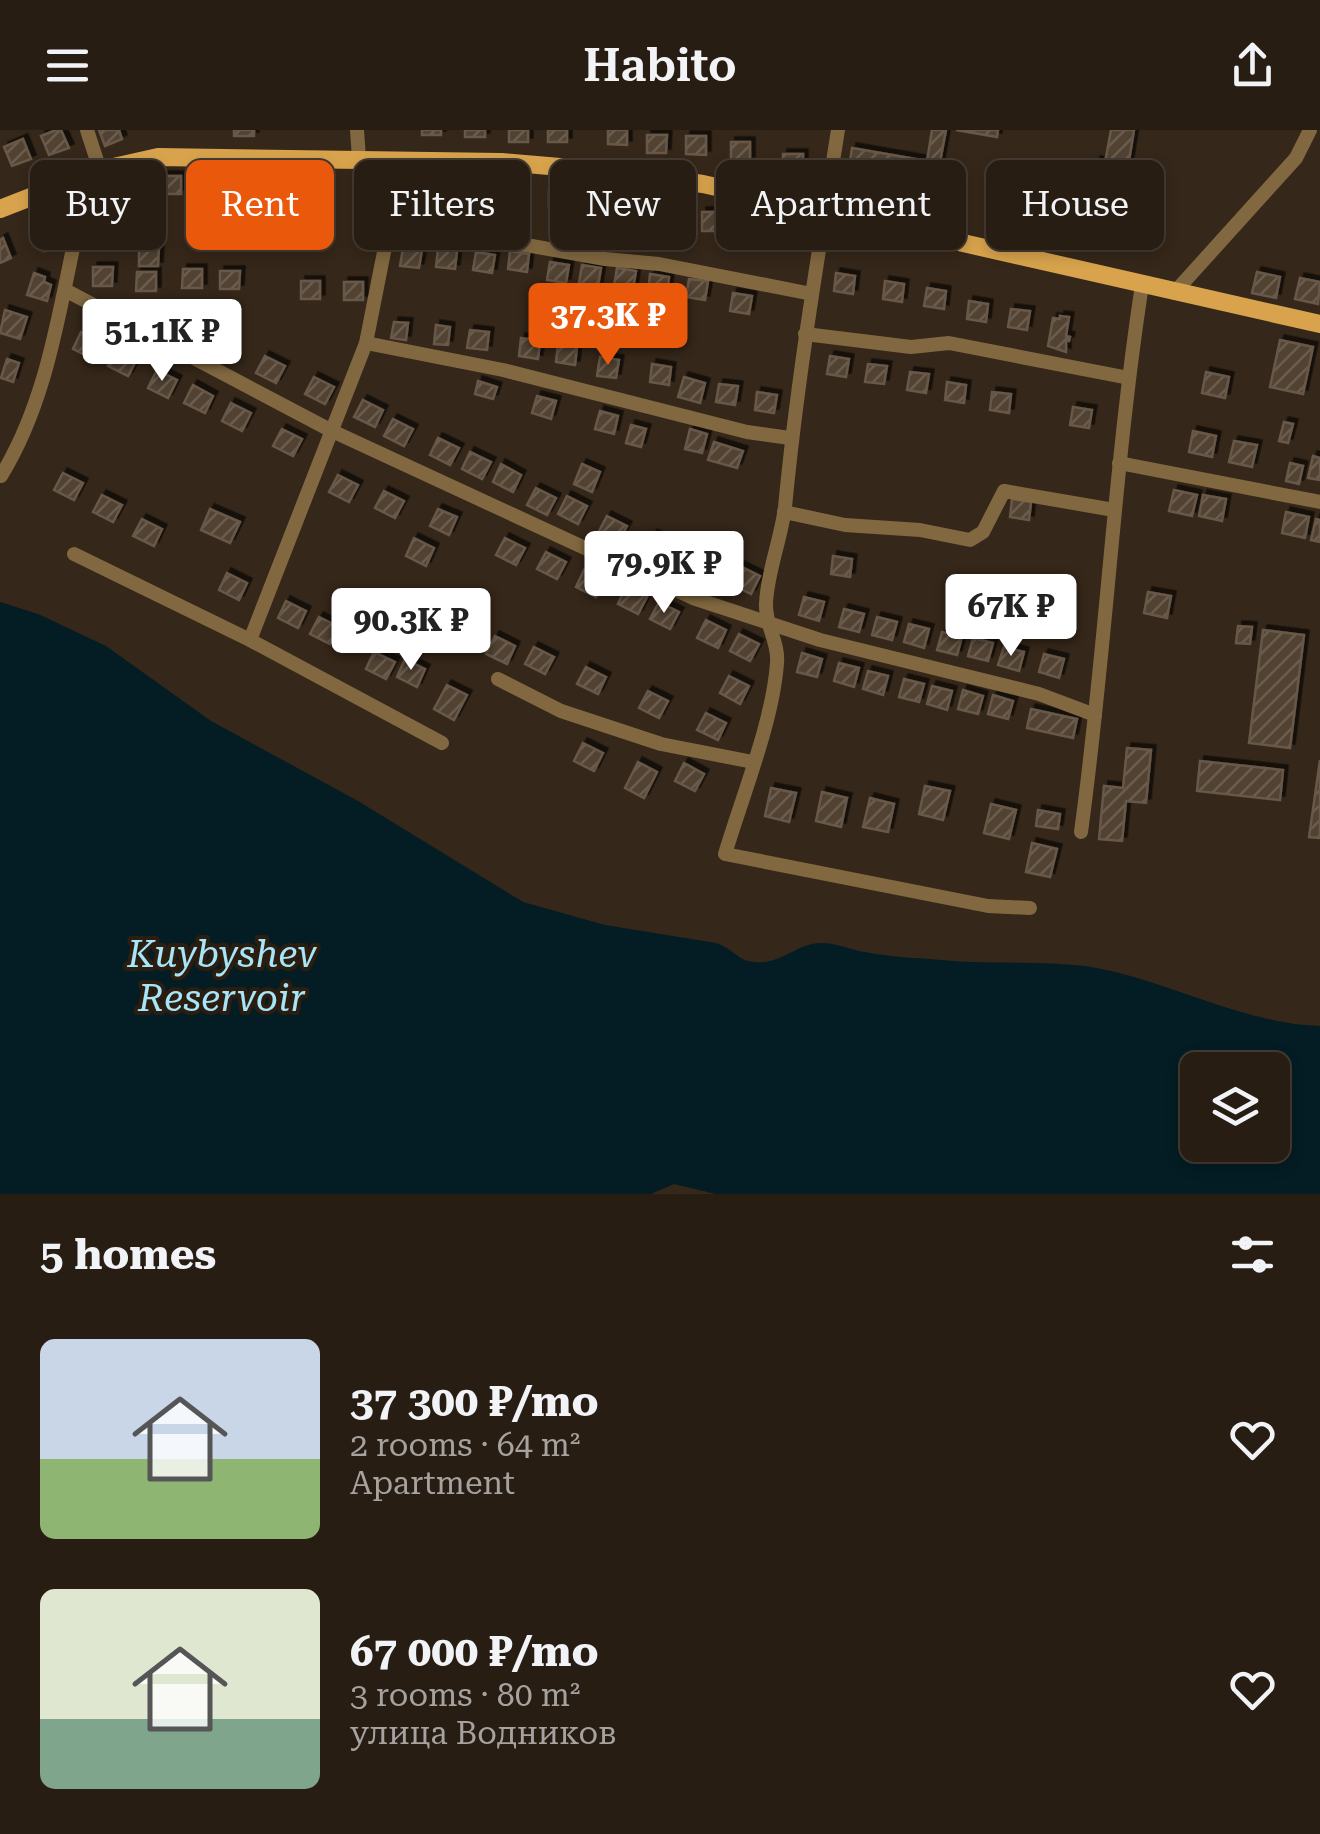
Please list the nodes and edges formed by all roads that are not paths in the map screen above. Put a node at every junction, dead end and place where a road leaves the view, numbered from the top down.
1 (87, 130) edge
2 (357, 130) edge
3 (838, 130) edge
4 (1310, 130) edge
5 (359, 158) junction
6 (93, 160) edge
7 (145, 160) edge
8 (388, 160) edge
9 (833, 160) edge
10 (530, 164) edge
11 (716, 187) edge
12 (30, 197) edge
13 (0, 208) edge
14 (966, 244) edge
15 (530, 246) edge
16 (75, 250) edge
17 (385, 250) edge
18 (819, 250) edge
19 (1142, 286) junction
20 (65, 290) junction
21 (1174, 293) junction
22 (812, 294) junction
23 (1320, 324) edge
24 (805, 334) junction
25 (366, 343) junction
26 (1129, 378) junction
27 (332, 431) junction
28 (790, 438) junction
29 (1119, 463) junction
30 (1, 476) edge
31 (1320, 502) edge
32 (1114, 510) junction
33 (784, 512) junction
34 (74, 554) dead end
35 (768, 622) junction
36 (250, 640) junction
37 (498, 679) dead end
38 (1095, 715) junction
39 (442, 743) dead end
40 (752, 762) junction
41 (1081, 832) dead end
42 (1030, 908) dead end

1 - 6 street
2 - 5 street
3 - 9 street
4 - 21 street
5 - 7 main road
5 - 8 main road
10 - 11 main road
12 - 13 main road
14 - 19 main road
15 - 22 street
16 - 20 street
17 - 25 street
18 - 22 street
19 - 21 main road
19 - 26 street
20 - 27 street
20 - 30 street
21 - 23 main road
22 - 24 street
24 - 26 street
24 - 28 street
25 - 27 street
25 - 28 street
26 - 29 street
27 - 35 street
27 - 36 street
28 - 33 street
29 - 31 street
29 - 32 street
32 - 33 street
32 - 38 street
33 - 35 street
34 - 36 street
35 - 38 street
35 - 40 street
36 - 39 street
37 - 40 street
38 - 41 street
40 - 42 street

